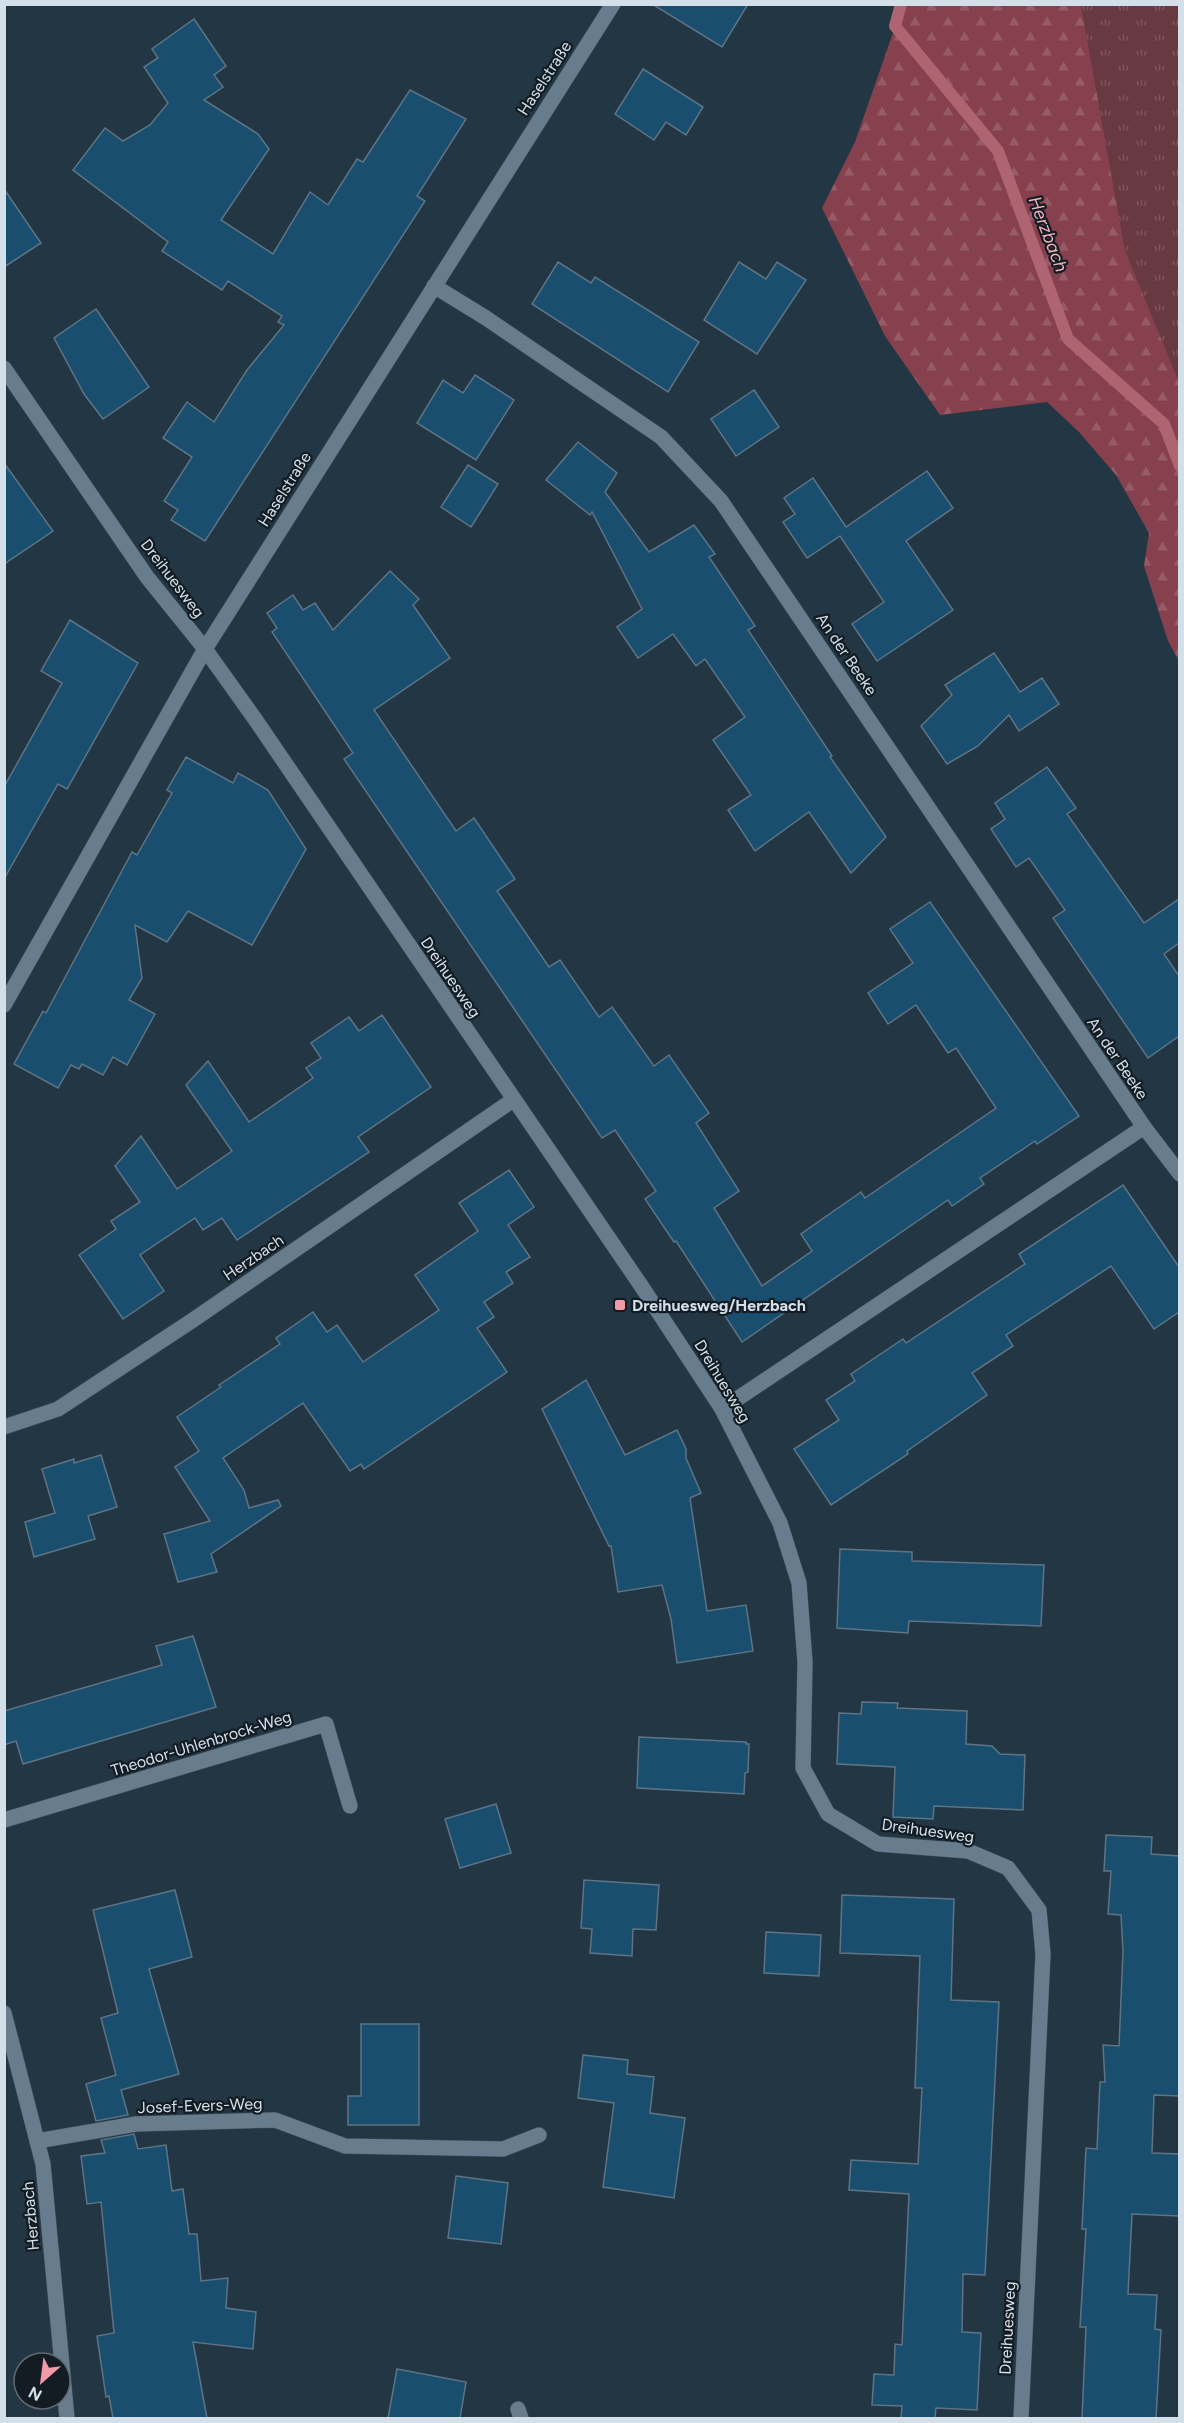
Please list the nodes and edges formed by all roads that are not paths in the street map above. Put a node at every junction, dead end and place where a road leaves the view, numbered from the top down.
1 (613, 4) edge
2 (434, 286) junction
3 (4, 368) edge
4 (205, 649) junction
5 (4, 1005) edge
6 (513, 1100) junction
7 (1144, 1127) junction
8 (1179, 1174) edge
9 (722, 1409) junction
10 (4, 1426) edge
11 (350, 1806) dead end
12 (4, 1820) edge
13 (4, 2013) edge
14 (539, 2135) dead end
15 (37, 2141) junction
16 (67, 2418) edge
17 (1021, 2418) edge

1 - 2 street, Haselstraße
2 - 4 street, Haselstraße
2 - 7 street, An der Beeke
3 - 4 street, Dreihuesweg
4 - 5 street, Haselstraße
4 - 6 street, Dreihuesweg
6 - 9 street, Dreihuesweg
6 - 10 street, Herzbach
7 - 8 street, An der Beeke
7 - 9 street
9 - 17 street, Dreihuesweg
11 - 12 street, Theodor-Uhlenbrock-Weg
13 - 15 street, Herzbach
14 - 15 street, Josef-Evers-Weg
15 - 16 street, Herzbach

